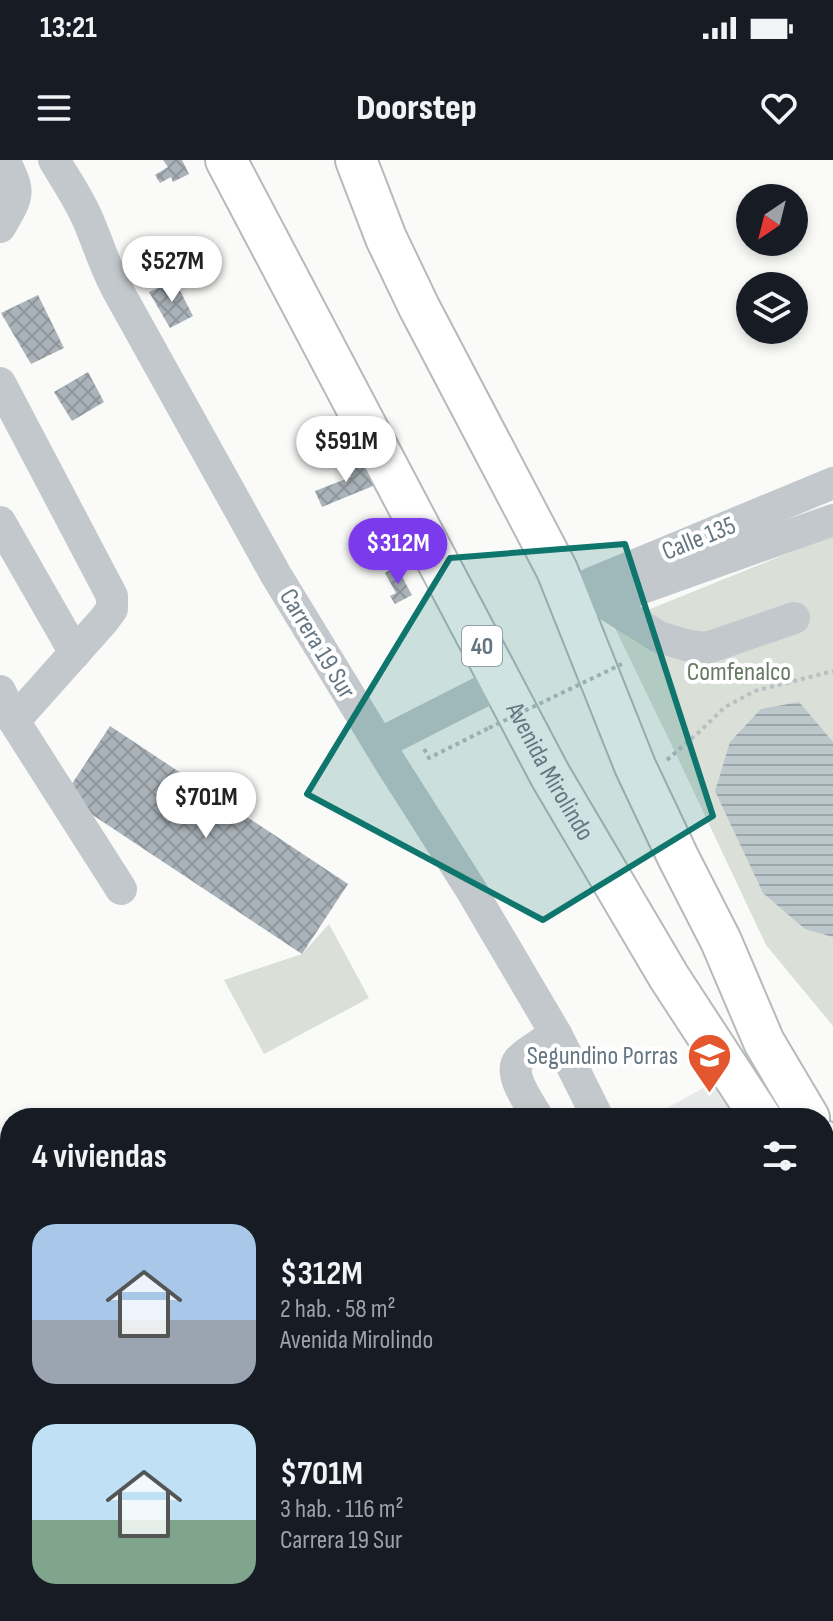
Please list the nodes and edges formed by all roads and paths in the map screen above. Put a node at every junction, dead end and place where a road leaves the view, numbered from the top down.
1 (4, 160) edge
2 (54, 160) edge
3 (226, 160) edge
4 (356, 160) edge
5 (0, 227) edge
6 (0, 383) edge
7 (833, 483) edge
8 (833, 520) edge
9 (0, 522) edge
10 (588, 594) junction
11 (794, 618) dead end
12 (75, 653) junction
13 (622, 664) dead end
14 (833, 671) edge
15 (501, 682) junction
16 (0, 691) edge
17 (14, 721) junction
18 (489, 728) dead end
19 (379, 744) junction
20 (667, 760) dead end
21 (121, 889) dead end
22 (556, 1034) junction
23 (533, 1108) edge
24 (593, 1108) edge
25 (754, 1108) edge
26 (803, 1108) edge

1 - 5 street
2 - 19 street, Carrera 19 Sur
3 - 15 main road, Avenida Mirolindo / 40
4 - 10 main road
6 - 12 street
7 - 10 street, Calle 135
8 - 10 street
9 - 12 street
10 - 11 street
10 - 26 main road
12 - 17 street
13 - 18 path, bridge
14 - 20 path
15 - 19 street
15 - 25 main road, Avenida Mirolindo / 40
16 - 17 street
17 - 21 street
19 - 22 street, Carrera 19 Sur
22 - 23 street
22 - 24 street, Carrera 19 Sur

